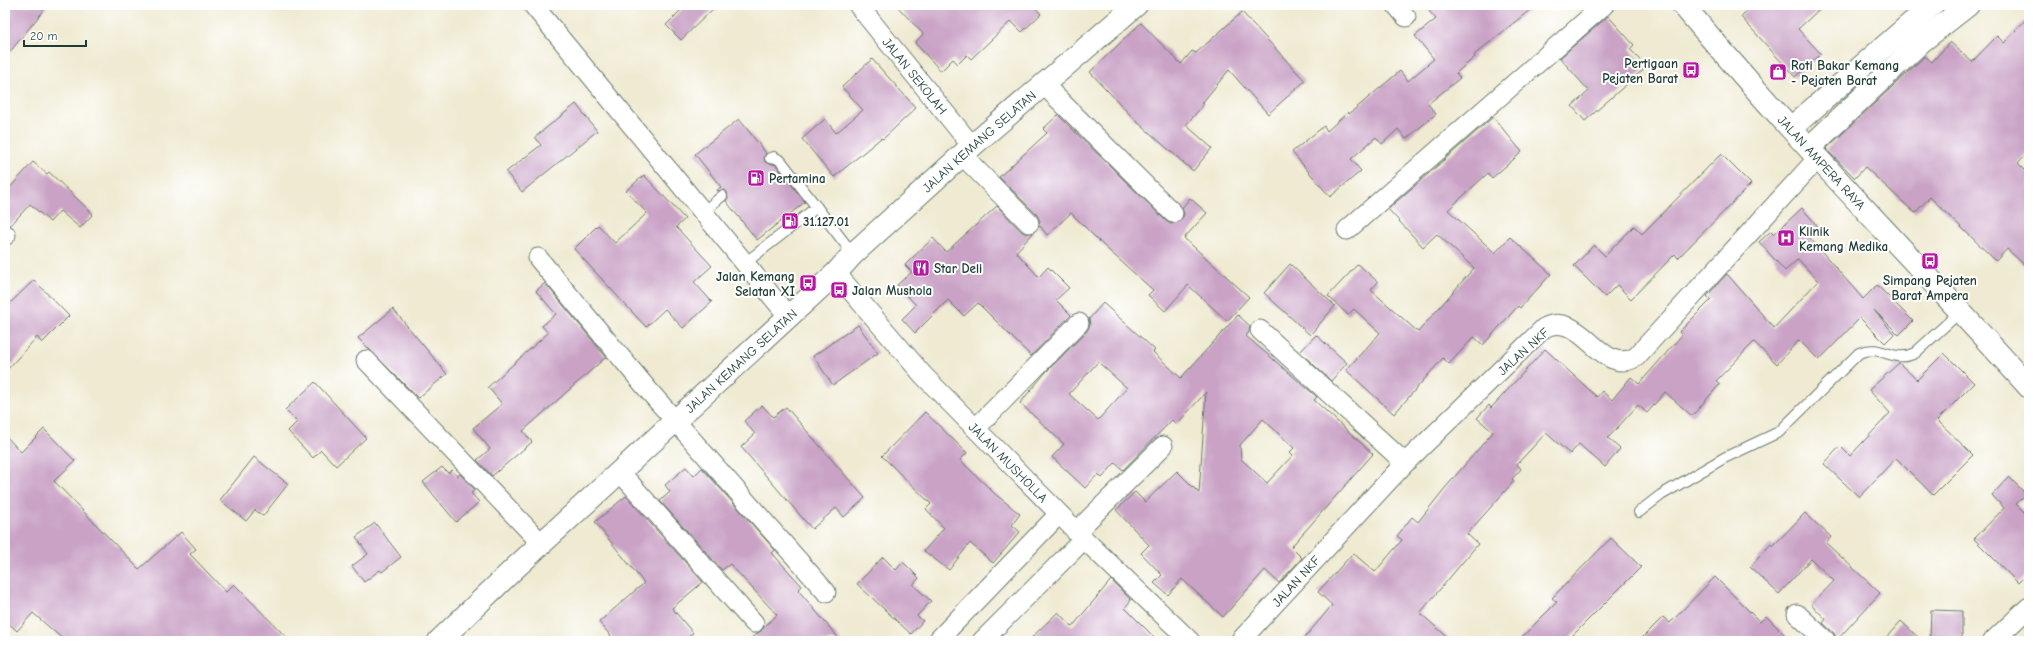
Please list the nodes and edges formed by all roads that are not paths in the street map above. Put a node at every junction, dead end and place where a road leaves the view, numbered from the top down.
1 (533, 5) edge
2 (858, 5) edge
3 (1136, 5) edge
4 (1604, 5) edge
5 (1683, 5) edge
6 (1932, 5) edge
7 (1968, 5) edge
8 (1043, 84) junction
9 (1791, 128) junction
10 (967, 150) junction
11 (1813, 153) junction
12 (770, 158) dead end
13 (722, 196) dead end
14 (817, 207) junction
15 (702, 212) junction
16 (1173, 213) dead end
17 (1029, 224) dead end
18 (1347, 230) dead end
19 (853, 254) junction
20 (538, 258) dead end
21 (744, 263) junction
22 (836, 273) junction
23 (1961, 311) junction
24 (789, 317) junction
25 (1079, 323) dead end
26 (1260, 330) dead end
27 (366, 360) dead end
28 (2029, 387) edge
29 (676, 421) junction
30 (976, 428) junction
31 (1163, 446) dead end
32 (1405, 463) junction
33 (620, 472) junction
34 (1639, 512) dead end
35 (1058, 514) junction
36 (1080, 536) junction
37 (542, 544) junction
38 (826, 592) dead end
39 (2029, 607) edge
40 (1797, 614) dead end
41 (754, 623) dead end
42 (443, 640) edge
43 (939, 640) edge
44 (982, 641) edge
45 (1190, 641) edge
46 (1240, 641) edge
47 (1826, 641) edge
48 (1993, 641) edge

1 - 15 street
2 - 10 street, JALAN SEKOLAH
3 - 8 street, JALAN KEMANG SELATAN
4 - 18 street
5 - 9 street, JALAN AMPERA RAYA
6 - 9 street
7 - 11 street
8 - 10 street, JALAN KEMANG SELATAN
8 - 16 street
9 - 11 street, JALAN AMPERA RAYA
10 - 17 street, JALAN SEKOLAH
10 - 19 street, JALAN KEMANG SELATAN
11 - 23 street, JALAN AMPERA RAYA
11 - 32 street, JALAN NKF
12 - 14 lane
13 - 15 lane
14 - 19 lane
14 - 21 lane
15 - 21 street
19 - 22 street, JALAN KEMANG SELATAN
20 - 29 street
21 - 24 street
22 - 24 street, JALAN KEMANG SELATAN
22 - 30 street, JALAN MUSHOLLA
23 - 28 street, JALAN AMPERA RAYA
23 - 34 lane
24 - 29 street, JALAN KEMANG SELATAN
25 - 30 street
26 - 32 street
27 - 37 street
29 - 33 street, JALAN KEMANG SELATAN
29 - 38 street
30 - 35 street, JALAN MUSHOLLA
31 - 36 street
32 - 46 street, JALAN NKF
33 - 37 street, JALAN KEMANG SELATAN
33 - 41 street
35 - 36 street, JALAN MUSHOLLA
35 - 43 street
36 - 44 street
36 - 45 street, JALAN MUSHOLLA
37 - 42 street, JALAN KEMANG SELATAN
39 - 48 street
40 - 47 street

